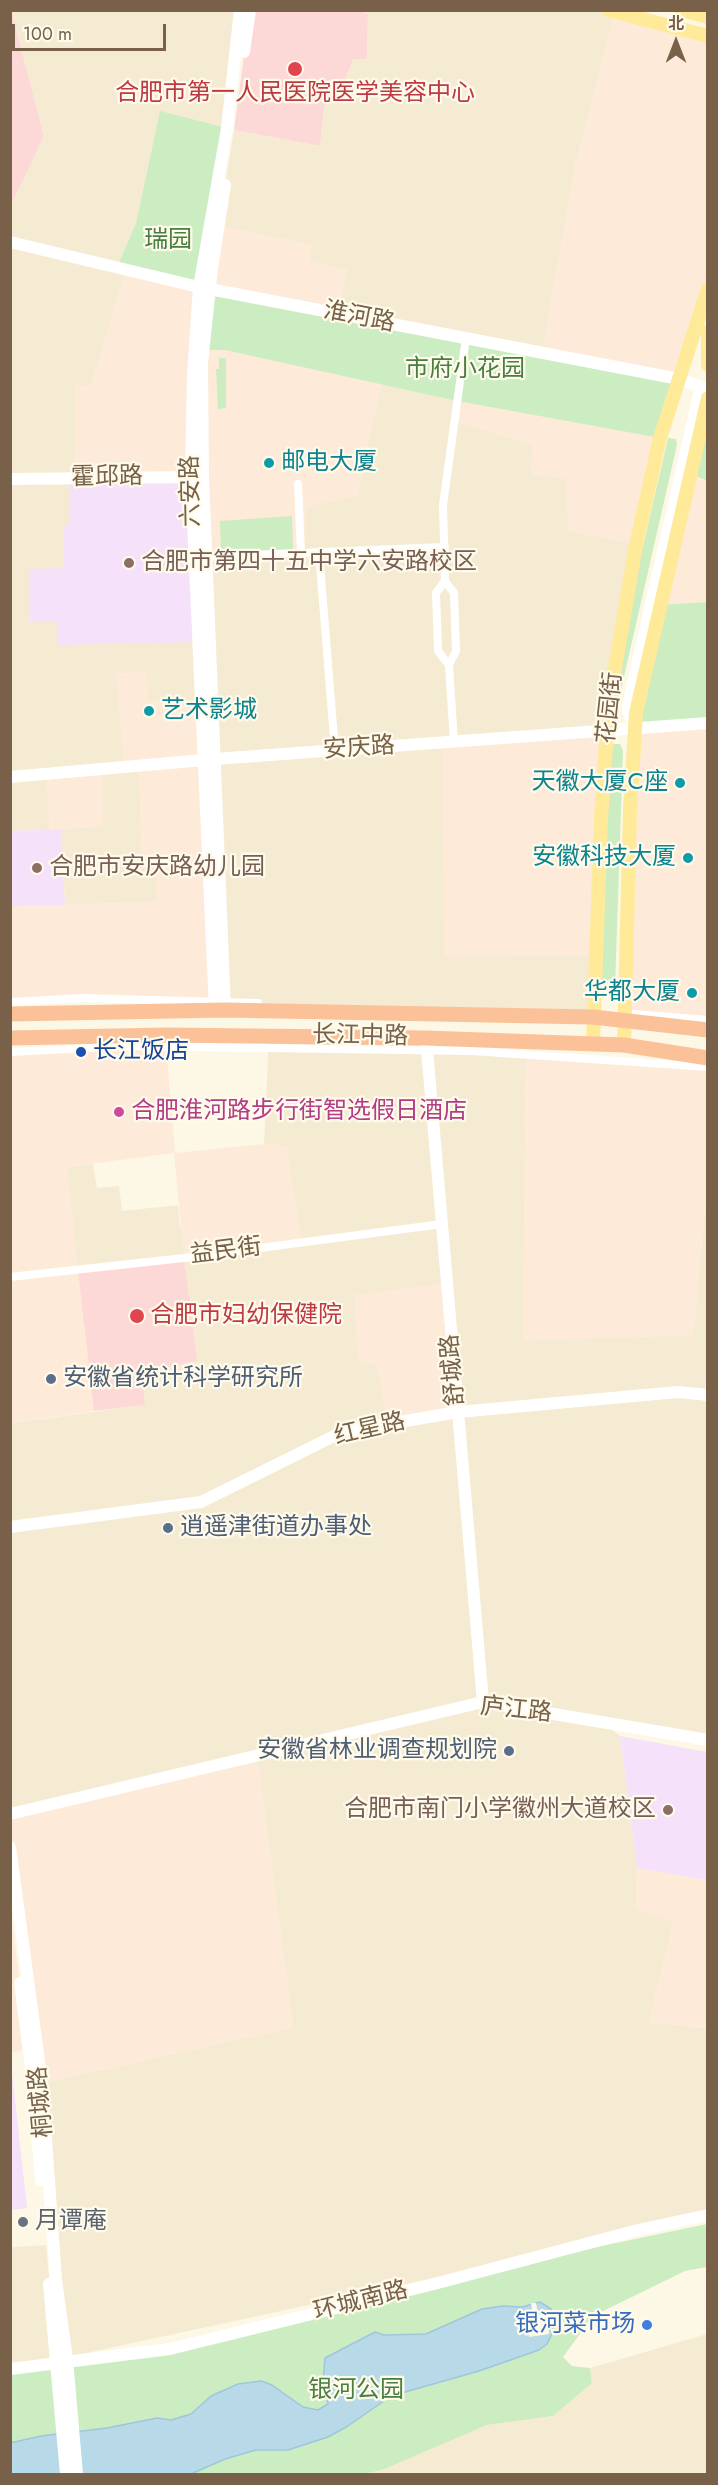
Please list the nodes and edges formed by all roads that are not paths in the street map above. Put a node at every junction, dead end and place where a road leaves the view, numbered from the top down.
1 (240, 10) edge
2 (249, 10) edge
3 (609, 10) edge
4 (681, 10) edge
5 (708, 17) edge
6 (708, 36) edge
7 (10, 242) edge
8 (204, 289) junction
9 (708, 289) edge
10 (708, 332) edge
11 (466, 338) junction
12 (708, 365) edge
13 (679, 379) junction
14 (705, 391) edge
15 (196, 477) junction
16 (10, 479) edge
17 (298, 484) dead end
18 (445, 547) junction
19 (319, 552) junction
20 (301, 553) junction
21 (200, 557) junction
22 (446, 581) junction
23 (449, 665) junction
24 (708, 723) edge
25 (634, 727) junction
26 (607, 731) junction
27 (454, 742) junction
28 (335, 751) junction
29 (210, 760) junction
30 (10, 777) edge
31 (10, 1002) edge
32 (219, 1006) junction
33 (10, 1014) edge
34 (594, 1014) junction
35 (625, 1016) junction
36 (708, 1020) edge
37 (708, 1030) edge
38 (10, 1038) edge
39 (593, 1043) junction
40 (427, 1044) junction
41 (624, 1045) junction
42 (10, 1052) edge
43 (708, 1058) edge
44 (708, 1067) edge
45 (442, 1224) junction
46 (10, 1277) edge
47 (708, 1395) edge
48 (458, 1412) junction
49 (10, 1527) edge
50 (483, 1702) junction
51 (708, 1740) edge
52 (10, 1814) edge
53 (10, 1847) edge
54 (10, 1904) edge
55 (708, 2215) edge
56 (62, 2359) junction
57 (10, 2370) edge
58 (66, 2475) edge
59 (77, 2475) edge

1 - 8 street, 六安路
2 - 8 street, 六安路
3 - 6 main road
4 - 5 main road
7 - 8 street, 淮河路
8 - 11 street, 淮河路
8 - 15 street, 六安路
9 - 13 main road, 花园街
10 - 12 main road
11 - 13 street, 淮河路
11 - 18 street
13 - 14 street, 淮河路
13 - 26 main road, 花园街
14 - 25 main road, 花园街
15 - 16 street, 霍邱路
15 - 21 street, 六安路
17 - 20 street
18 - 19 street
18 - 22 street
19 - 20 street
19 - 28 street
20 - 21 street
21 - 29 street, 六安路
22 - 23 street
22 - 23 street
23 - 27 street
24 - 25 street, 安庆路
25 - 26 street, 安庆路
25 - 35 main road, 花园街
26 - 27 street, 安庆路
26 - 34 main road, 花园街
27 - 28 street, 安庆路
28 - 29 street, 安庆路
29 - 30 street, 安庆路
29 - 32 street, 六安路
31 - 32 street
32 - 33 highway, 长江中路
32 - 34 highway, 长江中路
34 - 35 highway, 长江中路
34 - 39 main road, 花园街
35 - 36 street
35 - 37 highway, 长江中路
35 - 41 main road, 花园街
38 - 40 highway, 长江中路
39 - 40 highway, 长江中路
39 - 41 highway, 长江中路
40 - 42 street
40 - 44 street
40 - 45 street, 舒城路
41 - 43 highway, 长江中路
45 - 46 street, 益民街
45 - 48 street, 舒城路
47 - 48 street, 红星路
48 - 49 street, 红星路
48 - 50 street, 舒城路
50 - 51 street, 庐江路
50 - 52 street, 庐江路
53 - 56 street, 桐城路
54 - 56 street, 桐城路
55 - 57 street, 环城南路
56 - 58 street
56 - 59 street

